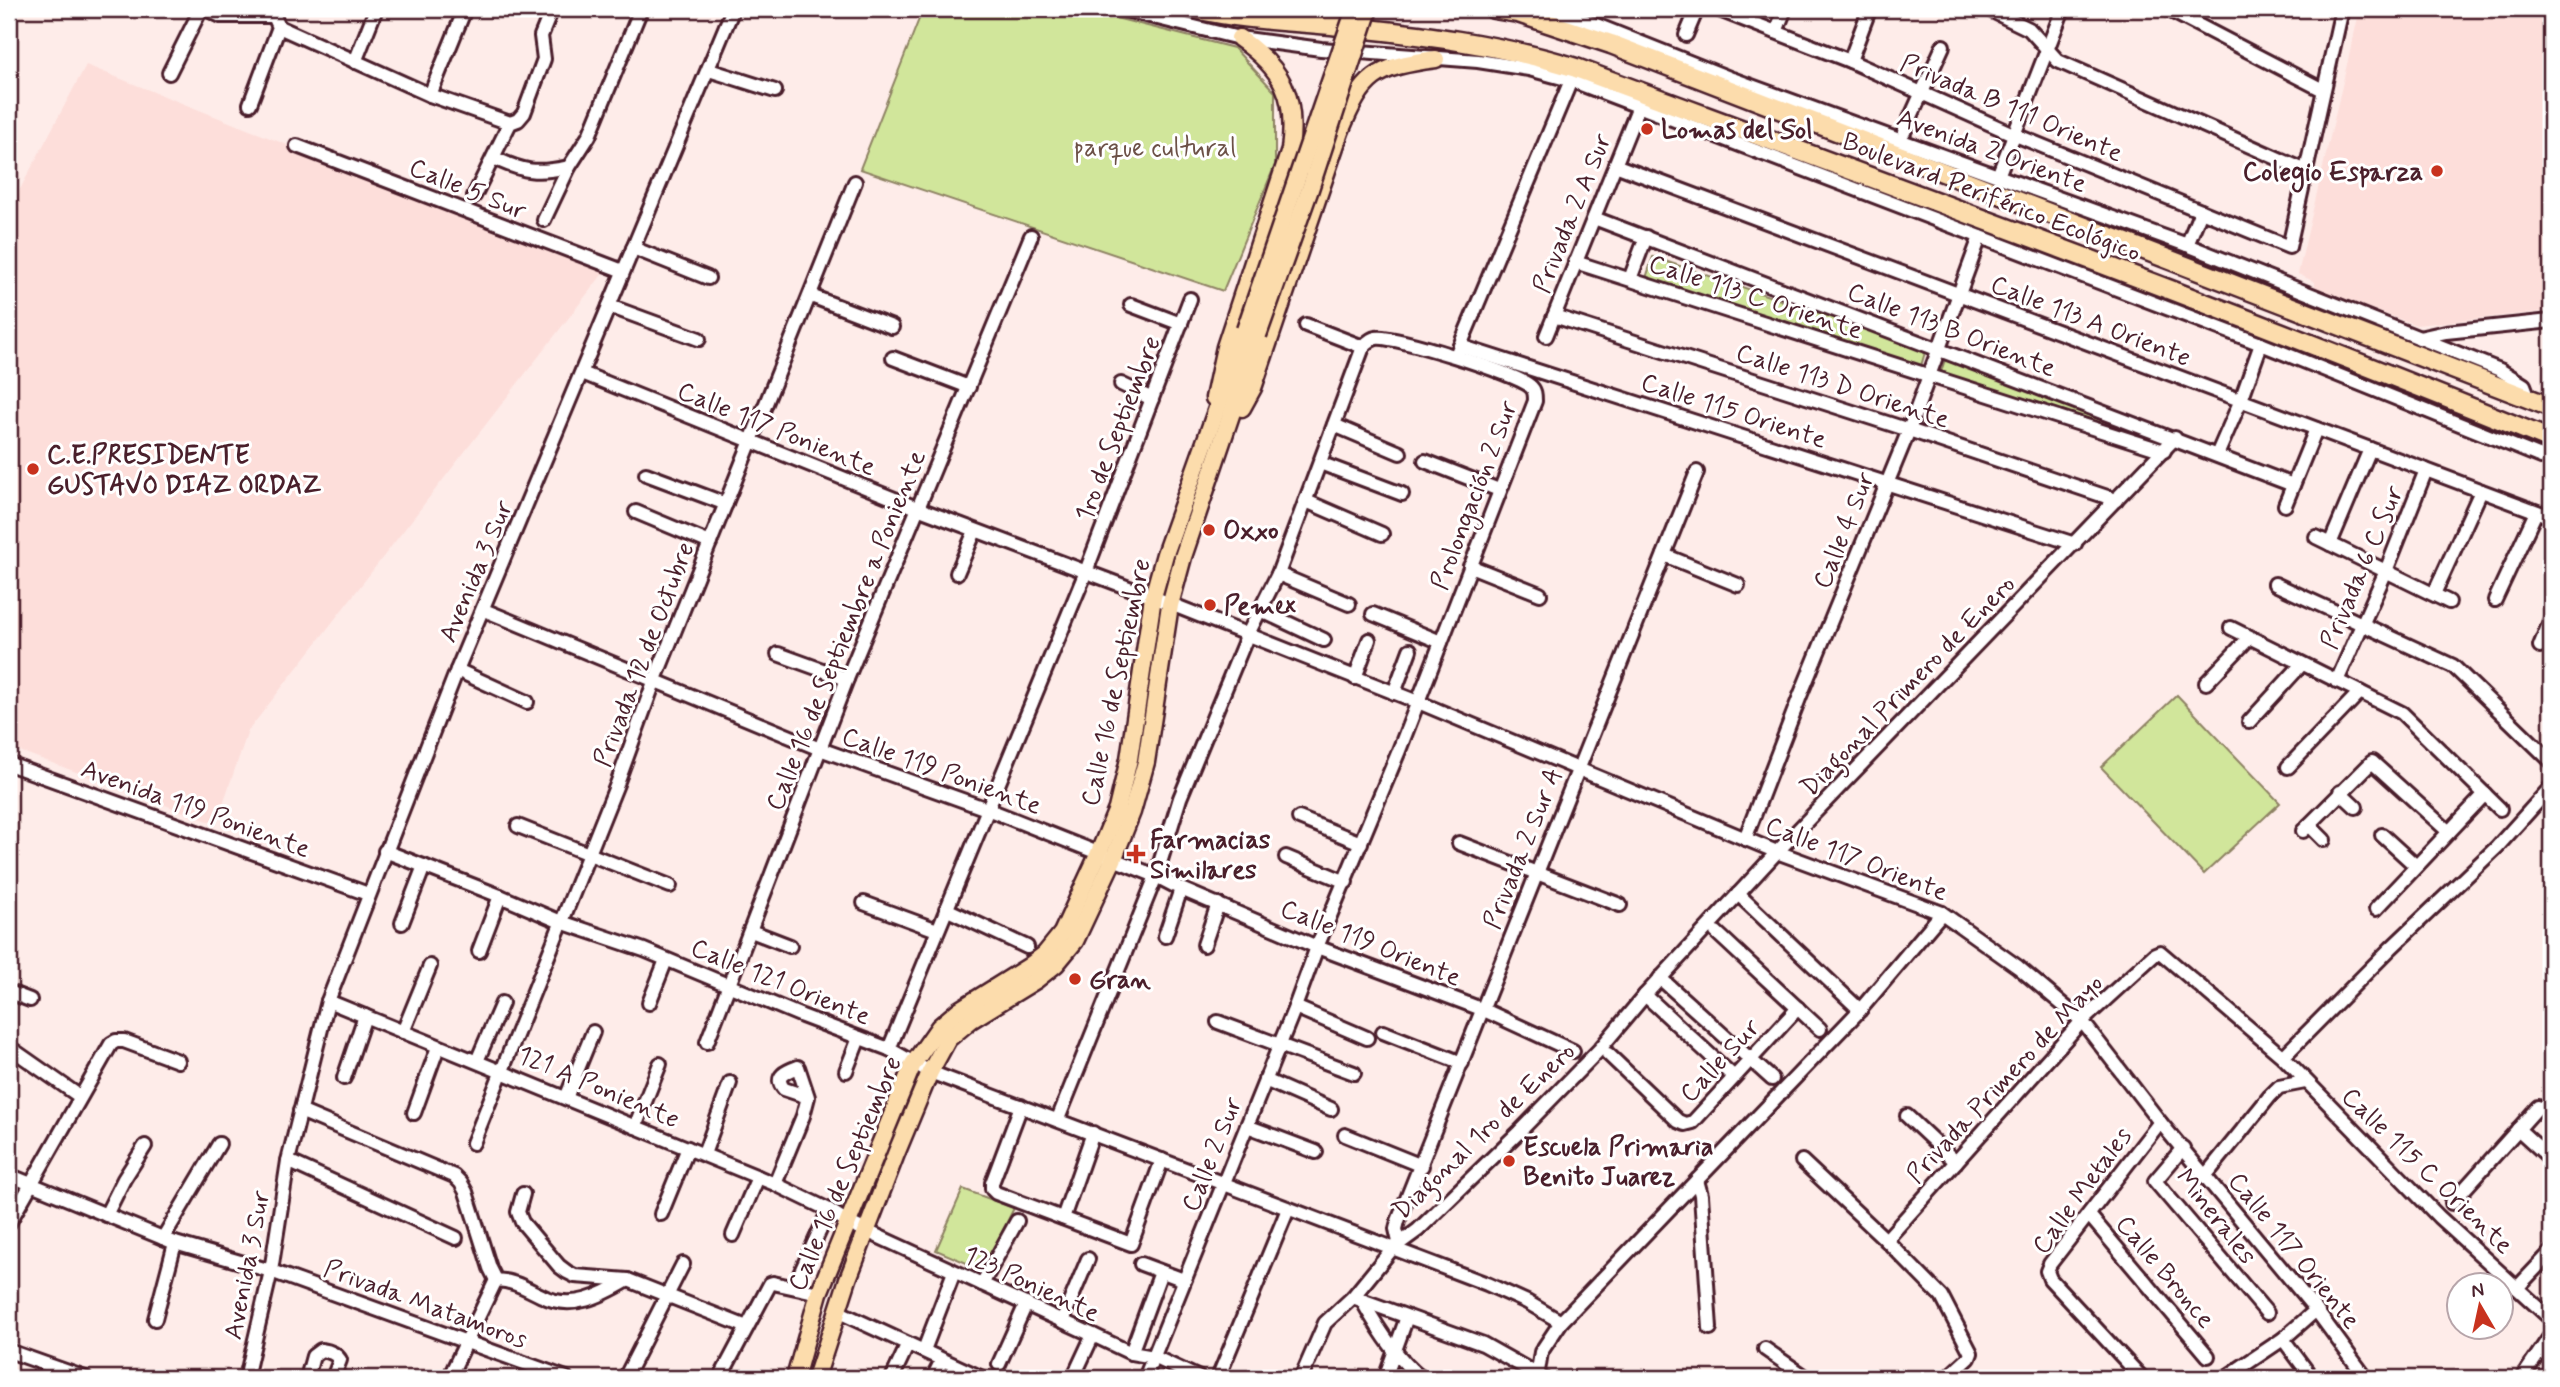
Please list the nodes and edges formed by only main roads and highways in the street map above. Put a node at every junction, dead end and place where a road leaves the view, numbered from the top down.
1 (1196, 9) edge
2 (1355, 9) edge
3 (1369, 9) edge
4 (1494, 9) edge
5 (1239, 38) road end
6 (1436, 59) road end
7 (1251, 332) junction
8 (2551, 407) edge
9 (1209, 432) junction
10 (2551, 440) edge
11 (1222, 444) junction
12 (1105, 857) junction
13 (795, 1378) edge
14 (816, 1378) edge

1 - 10 highway, Boulevard Periférico Ecológico
2 - 7 main road, Calle 16 de Septiembre, bridge
3 - 7 main road, Calle 16 de Septiembre, bridge
4 - 8 highway, Boulevard Periférico Ecológico
5 - 9 main road
6 - 11 main road
7 - 9 main road, Calle 16 de Septiembre
7 - 11 main road, Calle 16 de Septiembre
9 - 12 main road, Calle 16 de Septiembre
11 - 12 main road, Calle 16 de Septiembre
12 - 13 main road, Calle 16 de Septiembre
12 - 14 main road, Calle 16 de Septiembre

